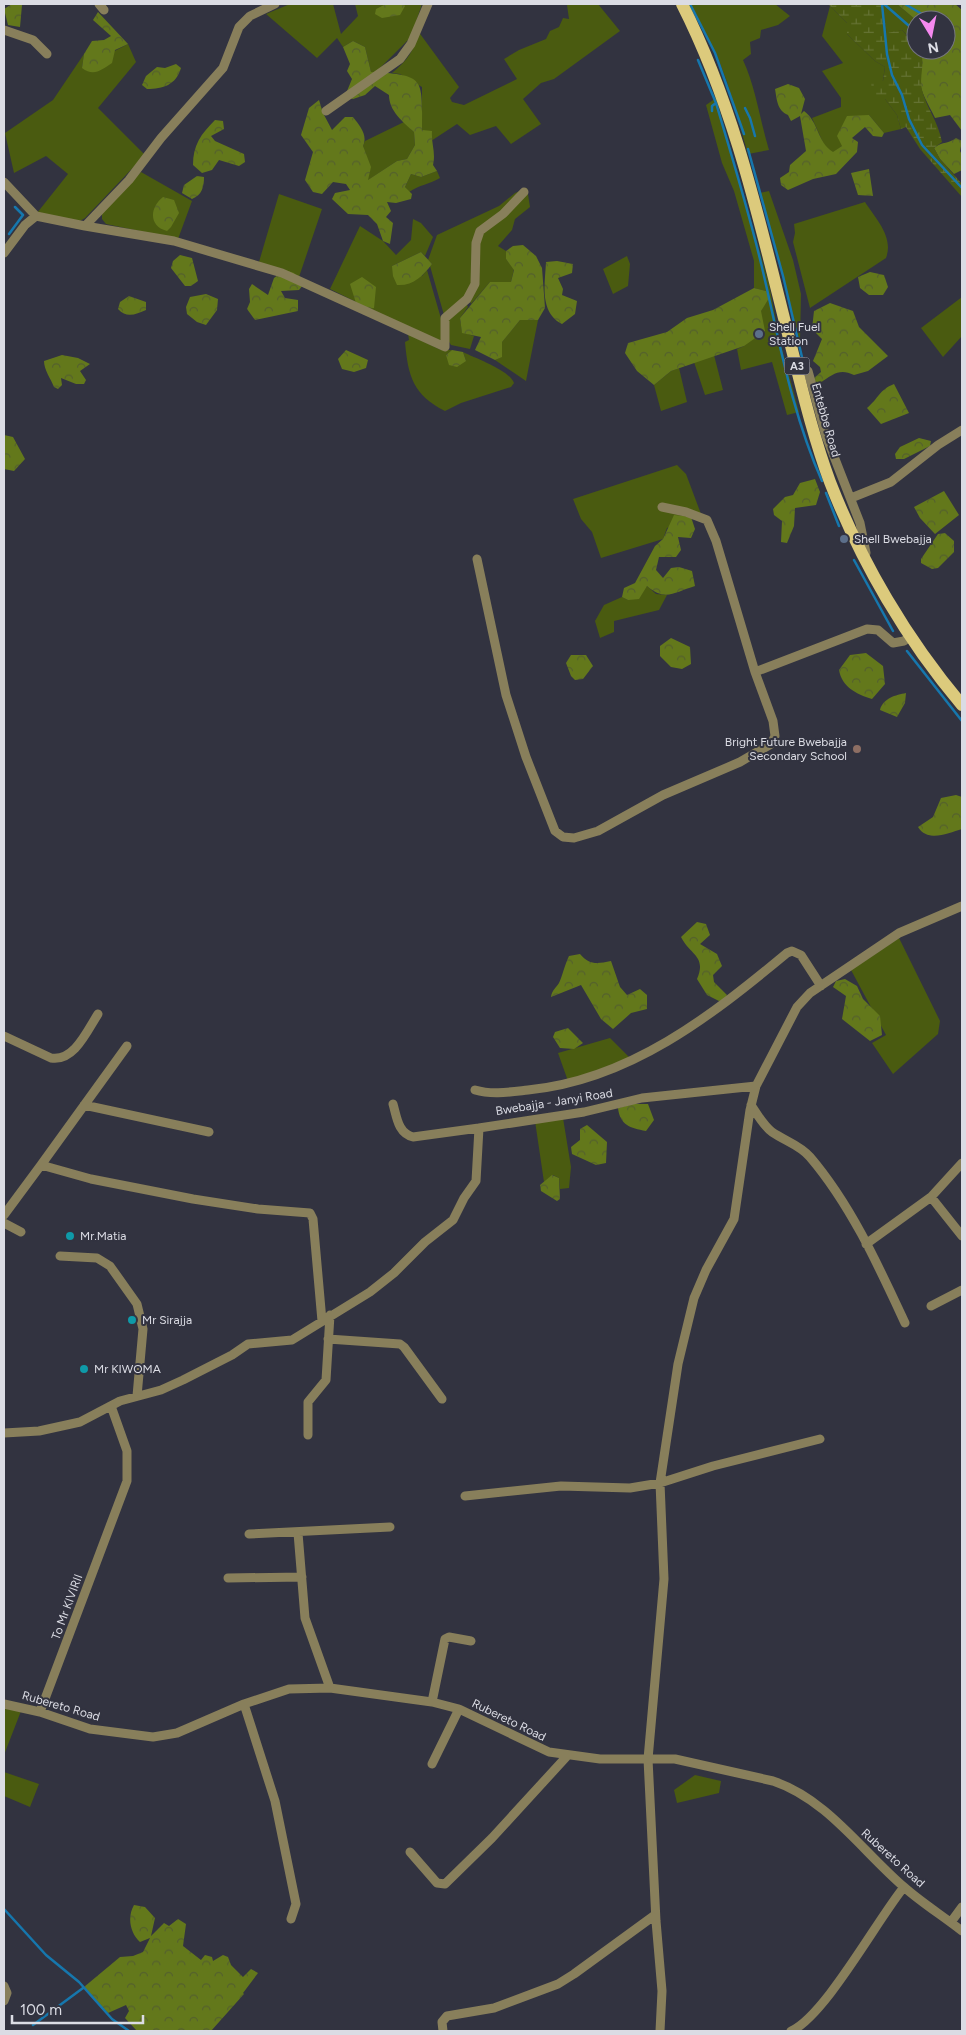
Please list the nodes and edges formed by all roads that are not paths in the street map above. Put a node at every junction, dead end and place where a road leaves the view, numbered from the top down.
1 (275, 4) edge
2 (428, 4) edge
3 (682, 4) edge
4 (4, 30) edge
5 (48, 54) dead end
6 (326, 111) dead end
7 (4, 182) edge
8 (524, 192) dead end
9 (36, 216) junction
10 (85, 226) junction
11 (4, 253) edge
12 (808, 372) dead end
13 (962, 430) edge
14 (851, 498) junction
15 (662, 508) dead end
16 (476, 559) dead end
17 (868, 564) junction
18 (910, 636) junction
19 (755, 672) junction
20 (962, 705) edge
21 (962, 906) edge
22 (821, 986) junction
23 (98, 1014) dead end
24 (4, 1036) edge
25 (127, 1046) dead end
26 (756, 1086) junction
27 (475, 1090) dead end
28 (393, 1104) dead end
29 (84, 1105) junction
30 (751, 1105) junction
31 (479, 1128) junction
32 (208, 1132) dead end
33 (962, 1163) edge
34 (41, 1165) junction
35 (931, 1197) junction
36 (4, 1215) edge
37 (4, 1223) edge
38 (21, 1232) dead end
39 (962, 1236) edge
40 (866, 1244) junction
41 (60, 1256) dead end
42 (962, 1290) edge
43 (931, 1306) dead end
44 (330, 1315) junction
45 (322, 1321) junction
46 (905, 1323) dead end
47 (328, 1338) junction
48 (137, 1396) junction
49 (442, 1399) dead end
50 (112, 1406) junction
51 (4, 1433) edge
52 (308, 1435) dead end
53 (820, 1439) dead end
54 (660, 1483) junction
55 (466, 1496) dead end
56 (390, 1527) dead end
57 (298, 1533) junction
58 (249, 1534) dead end
59 (228, 1578) dead end
60 (302, 1578) junction
61 (471, 1641) dead end
62 (330, 1688) junction
63 (432, 1702) junction
64 (4, 1704) edge
65 (244, 1704) junction
66 (459, 1709) junction
67 (40, 1712) junction
68 (568, 1756) junction
69 (648, 1759) junction
70 (432, 1764) dead end
71 (410, 1852) dead end
72 (904, 1887) junction
73 (962, 1907) edge
74 (655, 1915) junction
75 (292, 1919) dead end
76 (951, 1922) junction
77 (962, 1931) edge
78 (4, 1986) edge
79 (4, 2002) edge
80 (803, 2025) junction
81 (443, 2031) edge
82 (660, 2031) edge
83 (791, 2031) edge
84 (811, 2031) edge

1 - 10 street
2 - 6 street
3 - 17 main road, Entebbe Road / A3
4 - 5 street
7 - 9 street
8 - 10 street
9 - 10 street
9 - 11 street
12 - 14 street
13 - 14 street
14 - 17 street
15 - 19 street
16 - 19 street
17 - 18 main road, Entebbe Road / A3
18 - 19 street
18 - 20 main road, Entebbe Road / A3
21 - 22 street
22 - 26 street
22 - 27 street
23 - 24 street
25 - 29 street
26 - 30 street
26 - 31 street, Bwebajja - Janyi Road
28 - 31 street, Bwebajja - Janyi Road
29 - 32 street
29 - 34 street
30 - 40 street
30 - 54 street
31 - 44 street
33 - 35 street
34 - 36 street
34 - 45 street
35 - 39 street
35 - 40 street
37 - 38 street
40 - 46 street
41 - 48 street
42 - 43 street
44 - 45 street
44 - 47 street
45 - 48 street
47 - 49 street
47 - 52 street
48 - 50 street
50 - 51 street
50 - 67 street, To Mr KIVIRII
53 - 54 street
54 - 55 street
54 - 69 street
56 - 57 street
57 - 58 street
57 - 60 street
59 - 60 street
60 - 62 street
61 - 63 street
62 - 63 street, Rubereto Road
62 - 65 street, Rubereto Road
63 - 66 street, Rubereto Road
64 - 67 street, Rubereto Road
65 - 67 street, Rubereto Road
65 - 75 street
66 - 68 street, Rubereto Road
66 - 70 street
68 - 69 street, Rubereto Road
68 - 71 street
69 - 72 street, Rubereto Road
69 - 74 street
72 - 76 street, Rubereto Road
72 - 80 street
73 - 76 street
74 - 81 street
74 - 82 street
76 - 77 street, Rubereto Road
78 - 79 street
80 - 83 street
80 - 84 street

